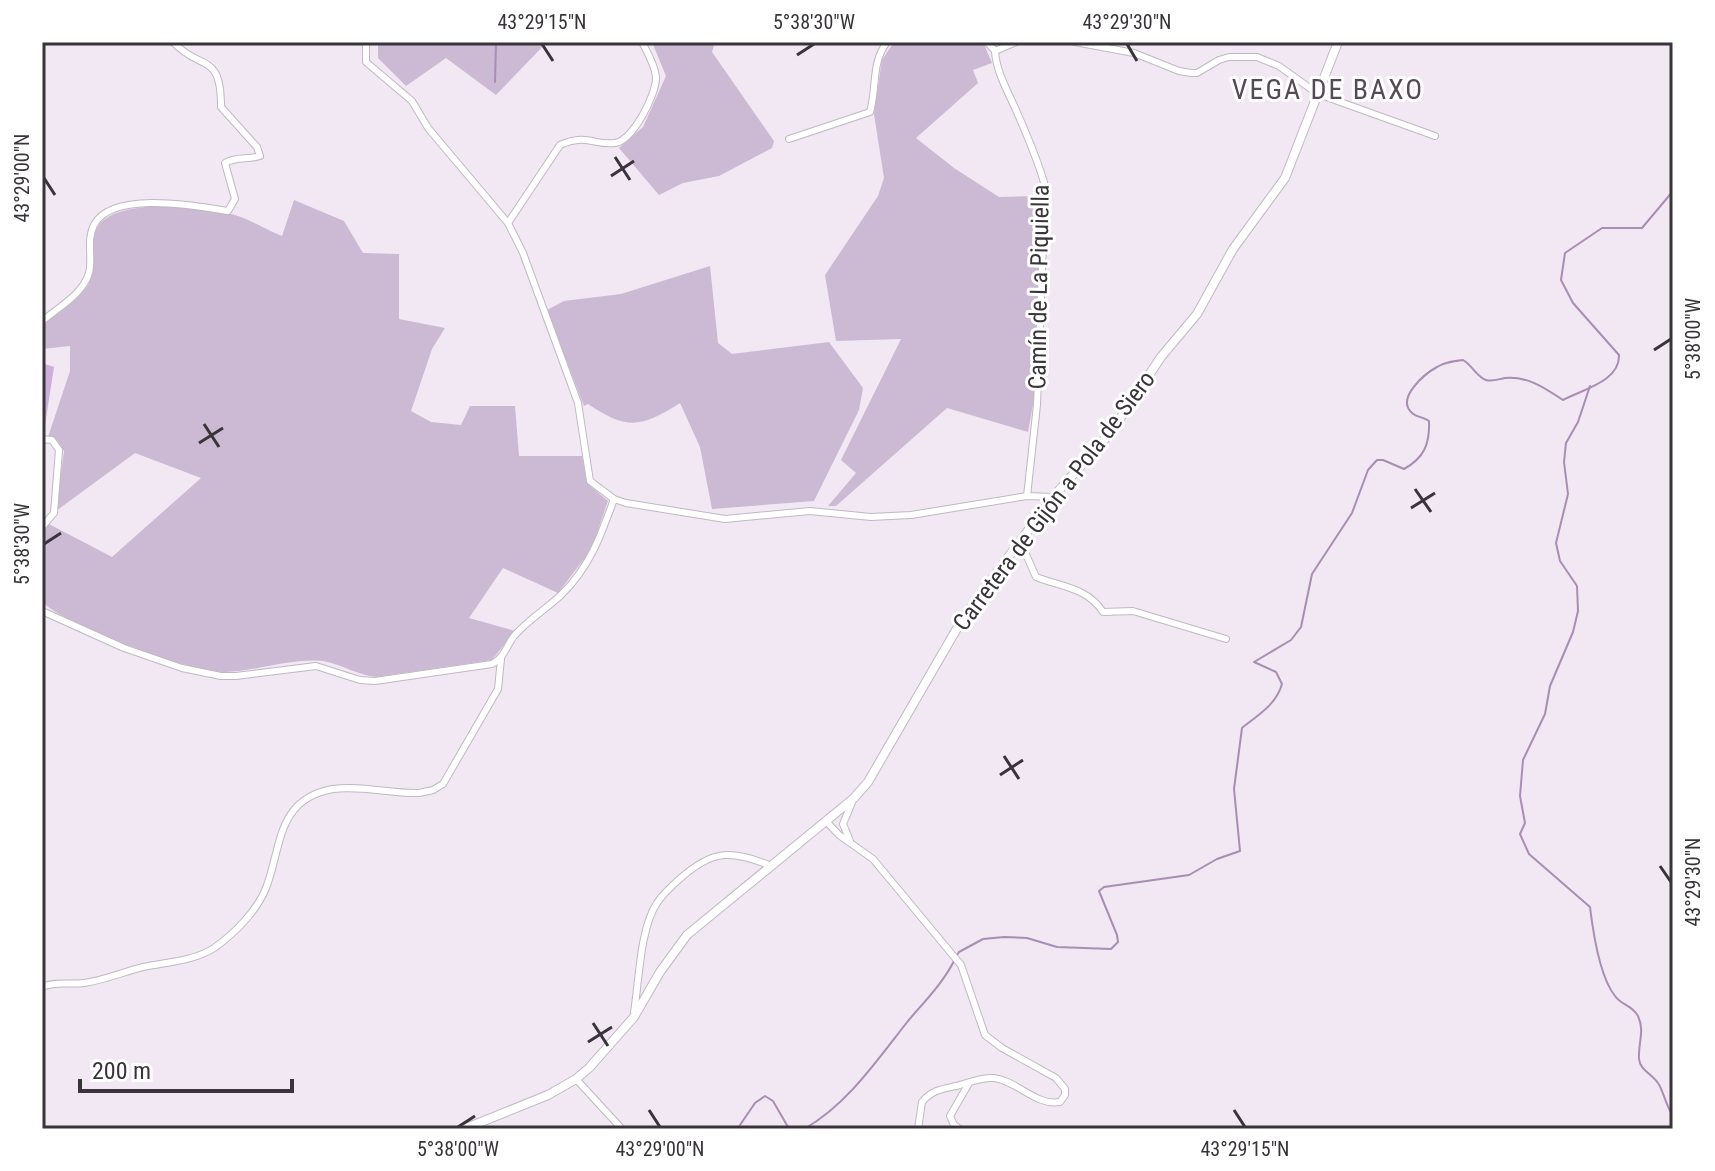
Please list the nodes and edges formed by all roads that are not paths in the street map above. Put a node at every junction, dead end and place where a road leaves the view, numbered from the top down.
1 (173, 42) edge
2 (366, 42) edge
3 (642, 42) edge
4 (887, 42) edge
5 (987, 42) edge
6 (1016, 42) edge
7 (1075, 42) edge
8 (1338, 42) edge
9 (995, 51) junction
10 (1318, 94) junction
11 (1435, 136) dead end
12 (789, 139) dead end
13 (508, 223) junction
14 (42, 321) edge
15 (42, 439) edge
16 (1027, 496) junction
17 (1053, 497) junction
18 (614, 499) junction
19 (42, 527) edge
20 (1020, 541) junction
21 (42, 611) edge
22 (1226, 639) dead end
23 (501, 659) junction
24 (854, 798) junction
25 (829, 818) junction
26 (843, 824) junction
27 (852, 844) junction
28 (769, 865) junction
29 (42, 987) edge
30 (634, 1017) junction
31 (576, 1079) junction
32 (969, 1083) junction
33 (464, 1129) edge
34 (622, 1129) edge
35 (918, 1129) edge
36 (960, 1129) edge

1 - 14 street
2 - 13 street
3 - 13 street
4 - 12 street
5 - 9 street, Camín de La Piquiella
6 - 9 street
7 - 10 street
8 - 10 street, Carretera de Gijón a Pola de Siero
9 - 16 street, Camín de La Piquiella
10 - 11 street
10 - 17 street, Carretera de Gijón a Pola de Siero
13 - 18 street
15 - 19 street
16 - 17 street
16 - 18 street
17 - 20 street, Carretera de Gijón a Pola de Siero
18 - 23 street
20 - 22 street
20 - 24 street, Carretera de Gijón a Pola de Siero
21 - 23 street
23 - 29 street
24 - 25 street, Carretera de Gijón a Pola de Siero
24 - 26 street
25 - 26 street
25 - 27 street
25 - 28 street, Carretera de Gijón a Pola de Siero
26 - 27 street
27 - 32 street
28 - 30 street, Carretera de Gijón a Pola de Siero
28 - 30 street
30 - 31 street, Carretera de Gijón a Pola de Siero
31 - 33 street, Carretera de Gijón a Pola de Siero
31 - 34 street
32 - 35 street
32 - 36 street

